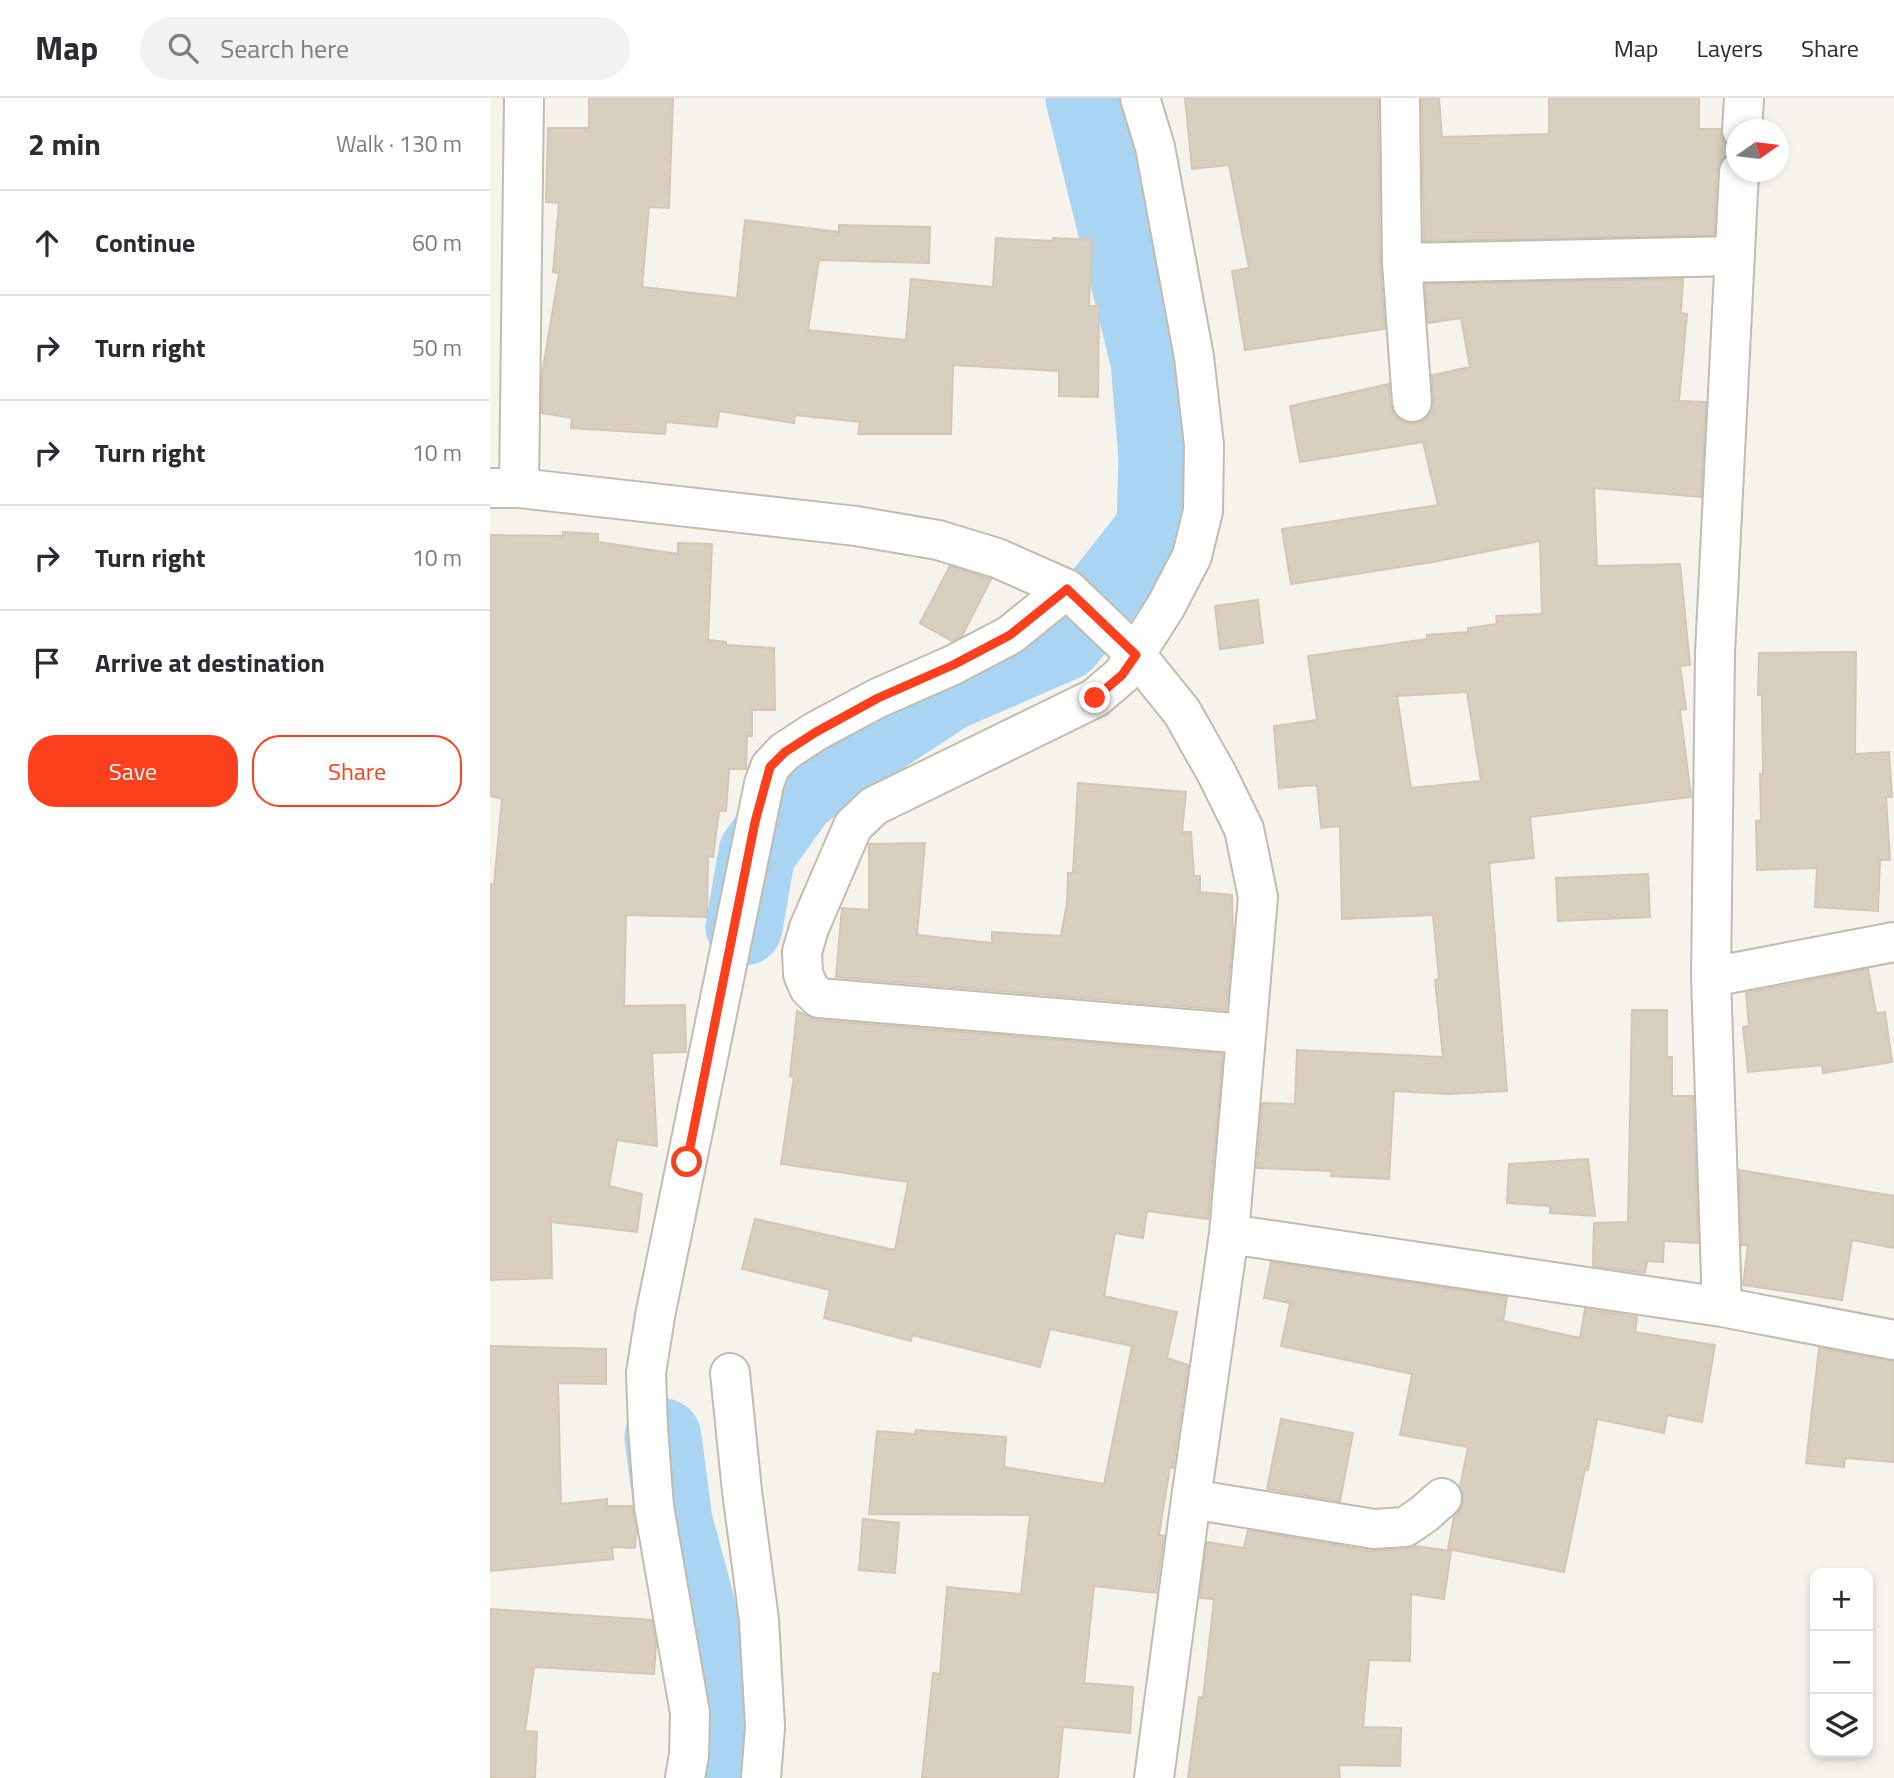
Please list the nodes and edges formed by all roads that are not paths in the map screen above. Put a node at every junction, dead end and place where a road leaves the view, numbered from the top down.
1 (524, 98) edge
2 (1140, 98) edge
3 (1400, 98) edge
4 (1744, 98) edge
5 (1743, 119) edge
6 (1739, 182) edge
7 (1735, 256) junction
8 (1402, 263) junction
9 (1412, 402) dead end
10 (505, 488) edge
11 (1072, 594) junction
12 (1131, 651) junction
13 (1894, 942) edge
14 (1712, 977) junction
15 (1246, 1034) junction
16 (1229, 1234) junction
17 (1722, 1307) junction
18 (1894, 1340) edge
19 (730, 1373) dead end
20 (1442, 1497) dead end
21 (1191, 1499) junction
22 (685, 1778) edge
23 (761, 1778) edge
24 (1154, 1778) edge

1 - 10 street
2 - 12 street
3 - 8 street
4 - 5 street
6 - 7 street
7 - 8 street
7 - 14 street
8 - 9 street
10 - 11 street
11 - 12 street
11 - 22 street
12 - 15 street
12 - 15 street
13 - 14 street
14 - 17 street
15 - 16 street
16 - 17 street
16 - 21 street
17 - 18 street
19 - 23 street
20 - 21 street
21 - 24 street

